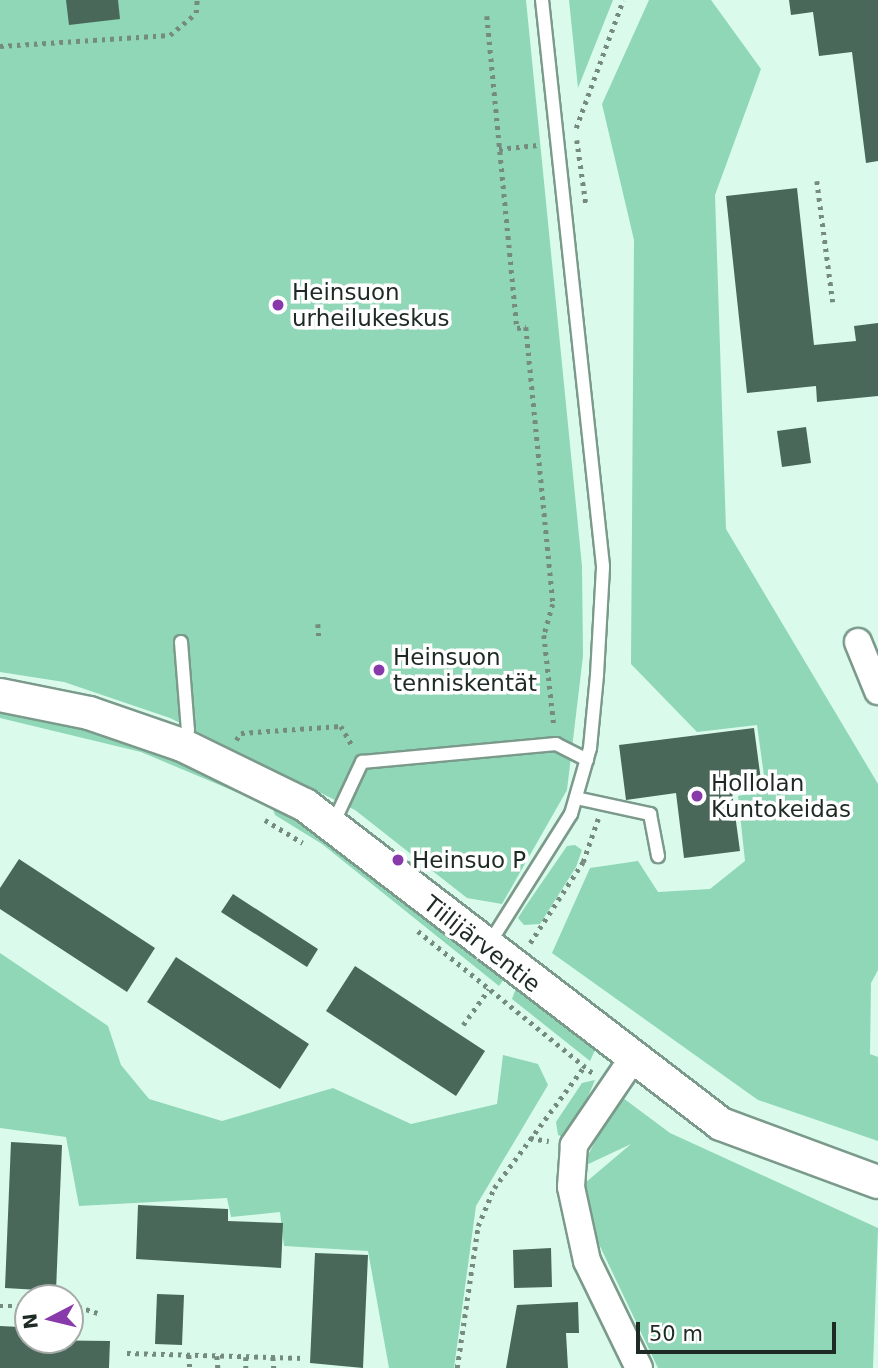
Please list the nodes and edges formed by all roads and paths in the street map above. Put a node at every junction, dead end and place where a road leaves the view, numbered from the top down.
1 (197, 0) edge
2 (541, 0) edge
3 (623, 0) edge
4 (487, 16) dead end
5 (0, 46) edge
6 (573, 135) dead end
7 (532, 145) dead end
8 (499, 149) junction
9 (817, 181) dead end
10 (833, 302) dead end
11 (318, 624) dead end
12 (319, 638) dead end
13 (181, 642) dead end
14 (858, 642) dead end
15 (878, 691) edge
16 (0, 695) edge
17 (556, 744) junction
18 (182, 745) junction
19 (587, 760) junction
20 (362, 762) junction
21 (223, 763) junction
22 (576, 799) junction
23 (256, 815) dead end
24 (322, 837) junction
25 (658, 856) dead end
26 (415, 929) dead end
27 (487, 947) junction
28 (489, 989) junction
29 (463, 1025) dead end
30 (583, 1068) junction
31 (622, 1071) junction
32 (878, 1182) edge
33 (84, 1308) edge
34 (98, 1313) dead end
35 (127, 1353) dead end
36 (189, 1355) junction
37 (217, 1356) junction
38 (246, 1357) junction
39 (274, 1357) junction
40 (304, 1359) dead end
41 (190, 1368) edge
42 (218, 1368) edge
43 (246, 1368) edge
44 (274, 1368) edge
45 (457, 1368) edge
46 (639, 1368) edge

1 - 5 path
2 - 19 lane
3 - 6 path
4 - 8 path
7 - 8 path
8 - 17 path
9 - 10 path
11 - 12 path
13 - 18 lane
14 - 15 street
16 - 18 street, Tiilijärventie
17 - 19 lane
17 - 20 lane
18 - 21 street, Tiilijärventie
19 - 22 lane
20 - 21 path
20 - 24 lane
21 - 24 street, Tiilijärventie
22 - 25 lane
22 - 27 lane
23 - 24 path
24 - 27 street, Tiilijärventie
26 - 28 path
27 - 31 street, Tiilijärventie
28 - 29 path
28 - 30 path
30 - 31 path
30 - 45 path
31 - 32 street, Tiilijärventie
31 - 46 street
33 - 34 path
35 - 36 path
36 - 37 path
36 - 41 path
37 - 38 path
37 - 42 path
38 - 39 path
38 - 43 path
39 - 40 path
39 - 44 path

